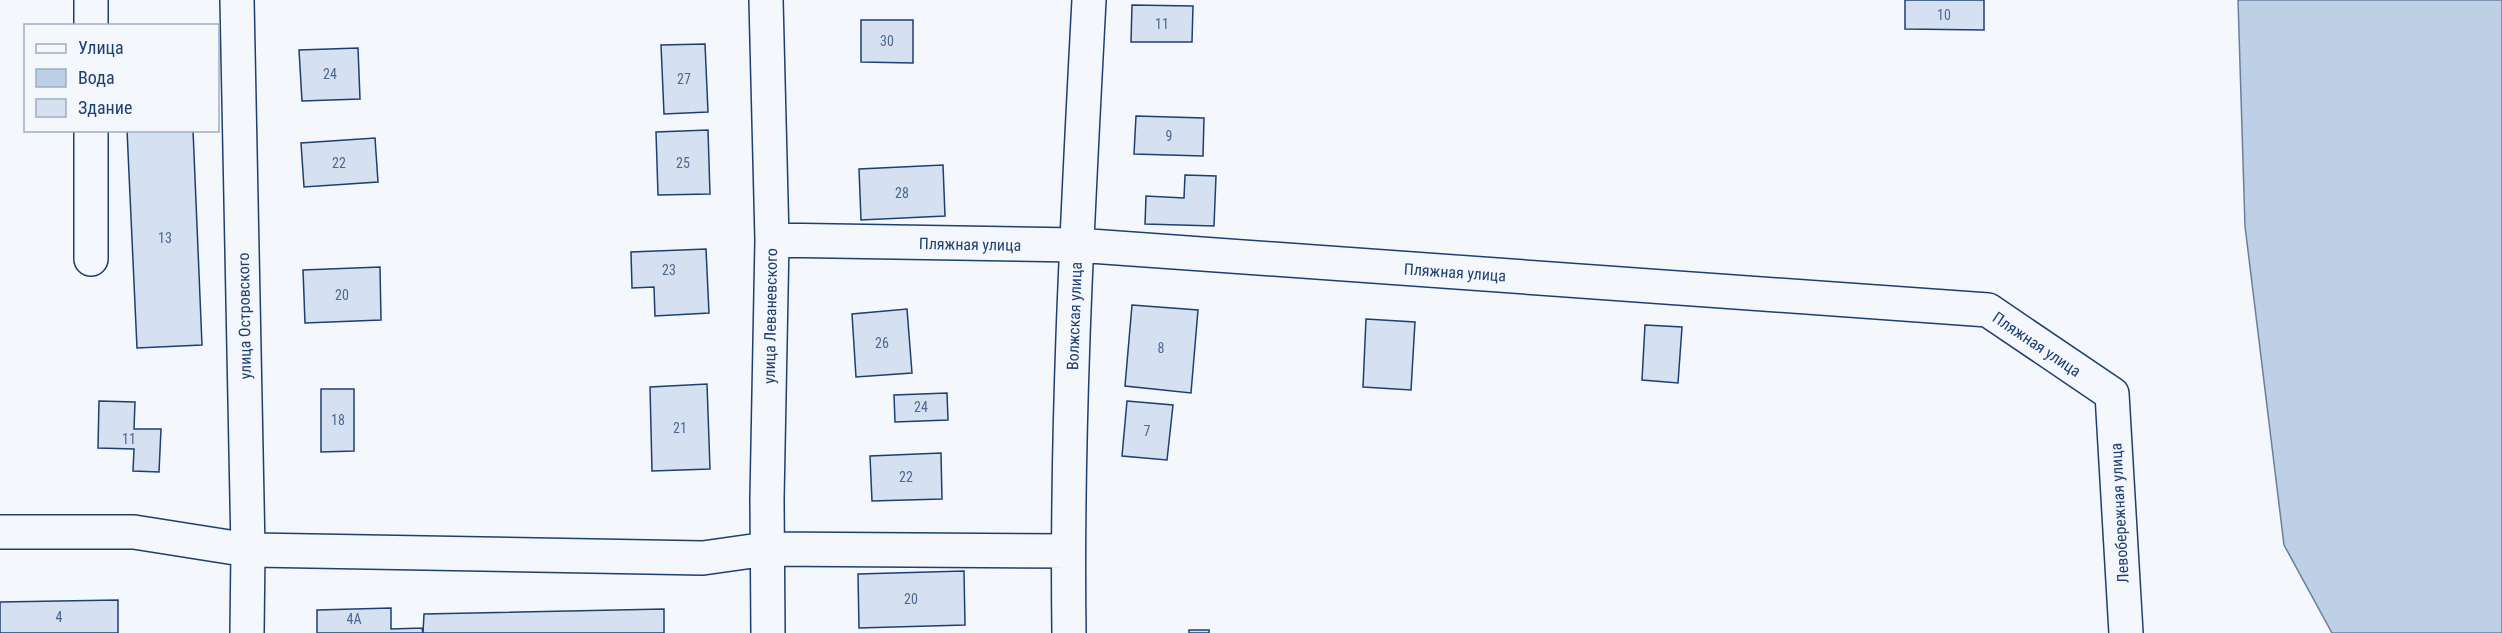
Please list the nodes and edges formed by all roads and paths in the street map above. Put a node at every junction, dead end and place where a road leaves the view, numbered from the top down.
1 (91, 0) edge
2 (237, 0) edge
3 (766, 0) edge
4 (1089, 0) edge
5 (91, 24) edge
6 (91, 132) edge
7 (772, 240) junction
8 (1076, 245) junction
9 (91, 259) dead end
10 (2112, 394) joint
11 (0, 531) edge
12 (767, 549) junction
13 (248, 550) junction
14 (1068, 551) junction
15 (247, 633) edge
16 (768, 633) edge
17 (1069, 633) edge
18 (2126, 633) edge

1 - 5 street
2 - 13 street, улица Островского
3 - 7 street, улица Леваневского
4 - 8 street, Волжская улица
6 - 9 street
7 - 8 street, Пляжная улица
7 - 12 street, улица Леваневского
8 - 10 street, Пляжная улица
8 - 14 street, Волжская улица
10 - 18 street, Левобережная улица
11 - 13 street
12 - 13 street
12 - 14 street
12 - 16 street, улица Леваневского
13 - 15 street, улица Островского
14 - 17 street, Волжская улица

